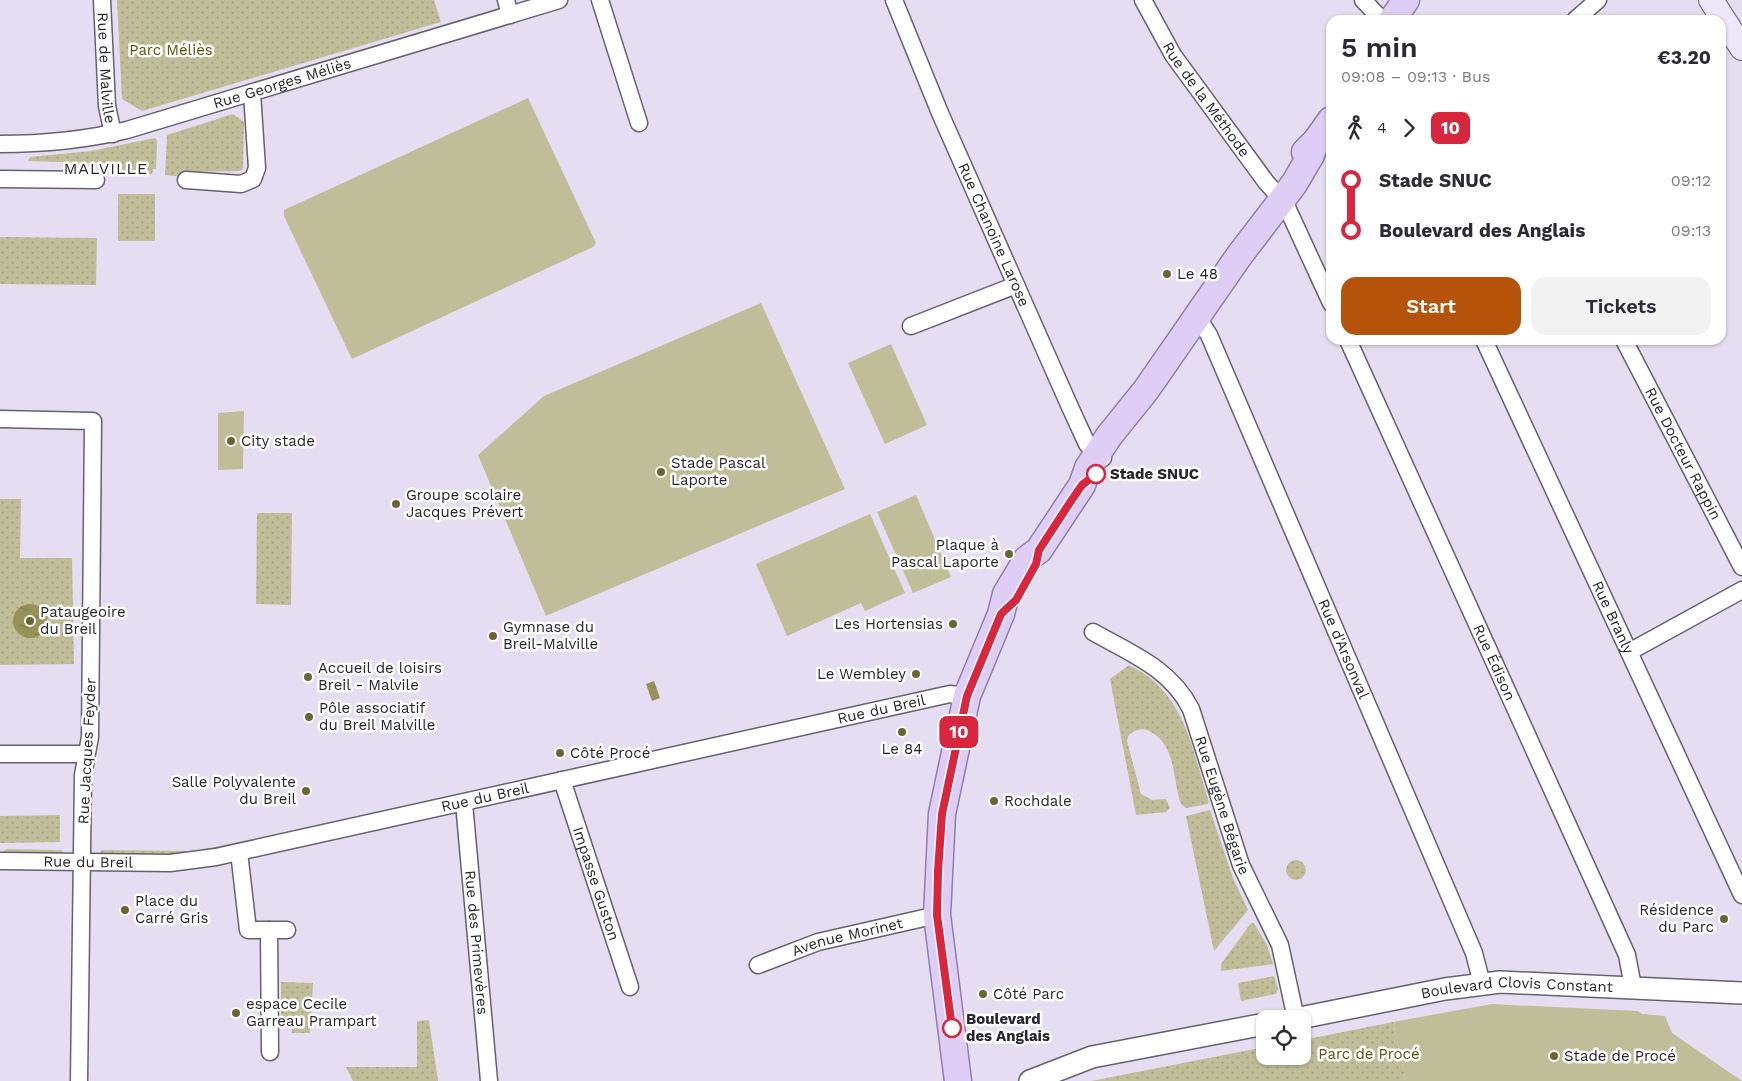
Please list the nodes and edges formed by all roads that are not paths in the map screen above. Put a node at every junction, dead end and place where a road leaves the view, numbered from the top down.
1 (102, 0) edge
2 (559, 0) edge
3 (600, 0) edge
4 (894, 0) edge
5 (1143, 0) edge
6 (1363, 0) edge
7 (1406, 0) edge
8 (1419, 0) edge
9 (1598, 0) edge
10 (1711, 0) edge
11 (508, 7) edge
12 (1377, 15) edge
13 (1396, 15) edge
14 (1409, 15) edge
15 (1581, 15) edge
16 (1721, 15) edge
17 (1726, 23) edge
18 (1742, 48) edge
19 (252, 93) junction
20 (639, 123) dead end
21 (1326, 127) edge
22 (113, 134) junction
23 (0, 144) edge
24 (0, 179) edge
25 (96, 180) dead end
26 (186, 180) dead end
27 (1279, 196) junction
28 (1016, 286) junction
29 (1326, 292) edge
30 (1197, 316) junction
31 (911, 326) dead end
32 (1350, 345) edge
33 (1486, 345) edge
34 (1627, 345) edge
35 (0, 420) edge
36 (1101, 457) junction
37 (1742, 567) edge
38 (1742, 590) edge
39 (1092, 632) dead end
40 (1629, 652) junction
41 (967, 696) junction
42 (0, 754) edge
43 (86, 754) junction
44 (562, 780) junction
45 (464, 803) junction
46 (239, 852) junction
47 (0, 861) edge
48 (82, 862) junction
49 (1742, 895) edge
50 (937, 915) junction
51 (269, 930) junction
52 (287, 930) dead end
53 (758, 965) dead end
54 (1482, 984) junction
55 (630, 987) dead end
56 (1633, 987) junction
57 (1742, 993) edge
58 (1294, 1010) edge
59 (1311, 1016) edge
60 (1256, 1026) edge
61 (952, 1028) junction
62 (270, 1052) dead end
63 (1045, 1077) edge
64 (79, 1081) edge
65 (489, 1081) edge
66 (958, 1081) edge
67 (974, 1081) edge
68 (1030, 1081) edge

1 - 22 street, Rue de Malville
2 - 11 street, Rue Georges Méliès
3 - 20 street
4 - 28 street, Rue Chanoine Larose
5 - 27 street, Rue de la Méthode
6 - 12 street
7 - 13 main road
8 - 14 main road
9 - 15 street
10 - 16 main road
11 - 19 street, Rue Georges Méliès
17 - 18 main road
19 - 22 street, Rue Georges Méliès
19 - 26 street
21 - 27 main road
22 - 23 street, Rue Georges Méliès
24 - 25 street
27 - 29 street
27 - 30 main road
28 - 31 street
28 - 36 street, Rue Chanoine Larose
30 - 36 main road
30 - 54 street, Rue d'Arsonval
32 - 56 street, Rue Édison
33 - 40 street, Rue Branly
34 - 37 street, Rue Docteur Rappin
35 - 43 street, Rue Jacques Feyder
36 - 41 main road
38 - 40 street
39 - 58 street, Rue Eugène Bégarie
40 - 49 street, Rue Branly
41 - 44 street, Rue du Breil
41 - 50 main road
42 - 43 street
43 - 48 street, Rue Jacques Feyder
44 - 45 street, Rue du Breil
44 - 55 street, Impasse Guston
45 - 46 street, Rue du Breil
45 - 65 street, Rue des Primevères
46 - 48 street, Rue du Breil
46 - 51 street
47 - 48 street, Rue du Breil
48 - 64 street, Rue Jacques Feyder
50 - 53 street, Avenue Morinet
50 - 61 main road
51 - 52 street
51 - 62 street
54 - 56 street, Boulevard Clovis Constant
54 - 59 street, Boulevard Clovis Constant
56 - 57 street, Boulevard Clovis Constant
60 - 63 street
61 - 66 main road
61 - 67 main road
63 - 68 street

